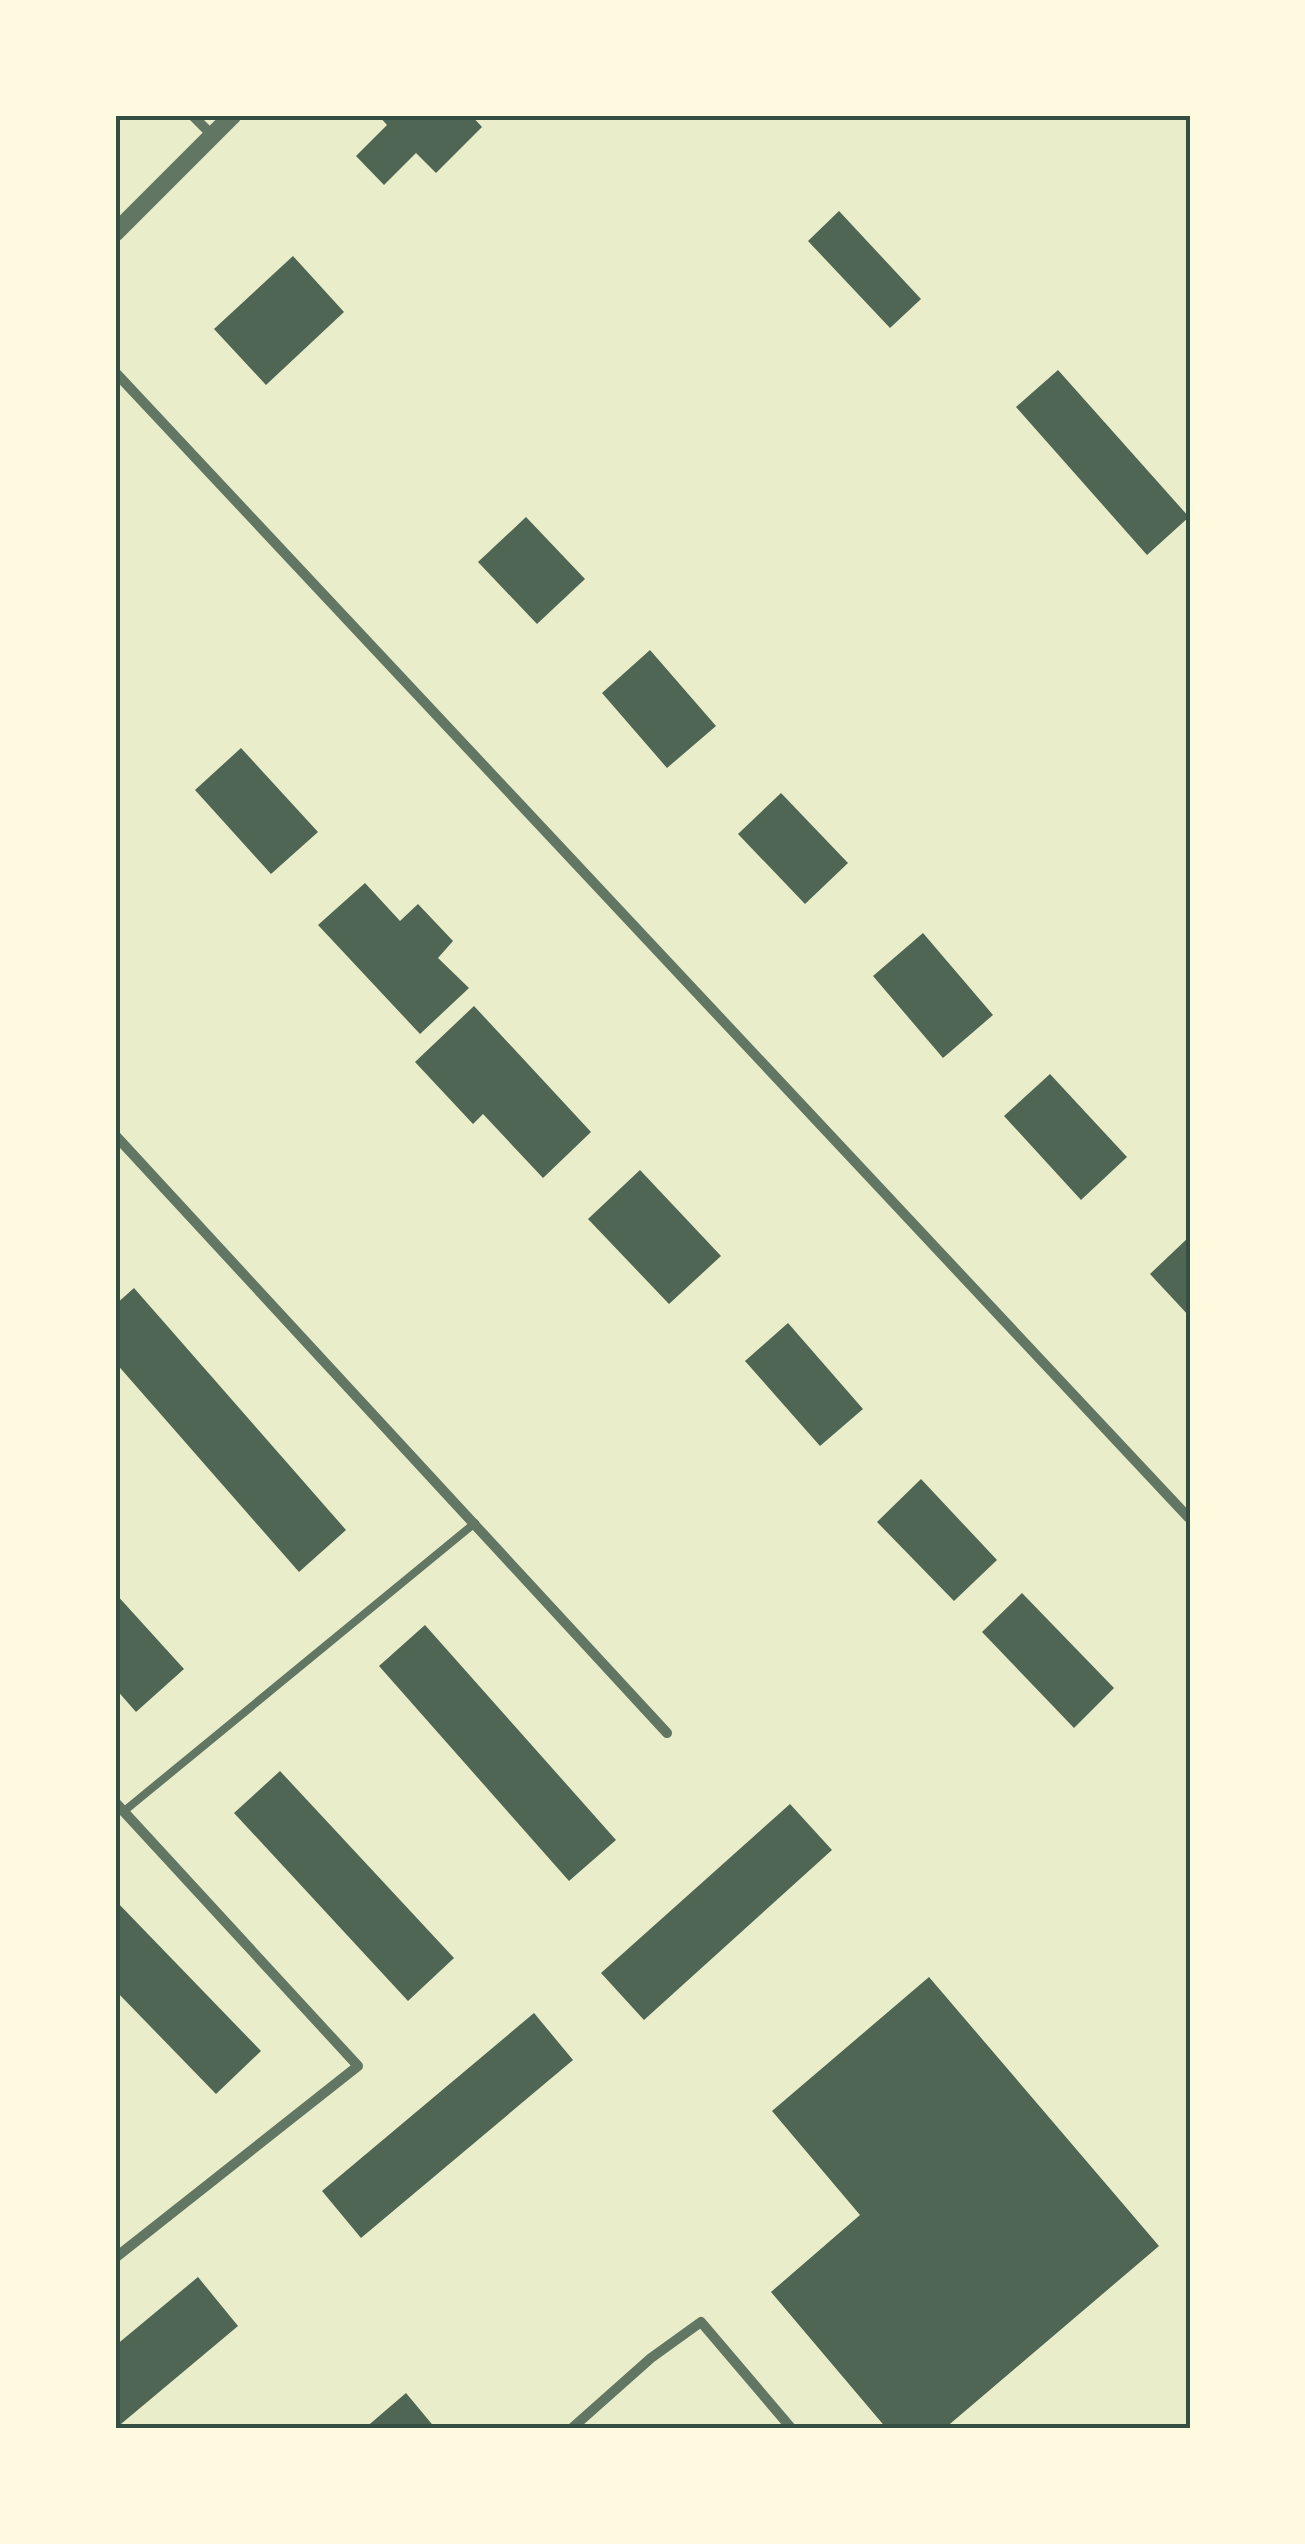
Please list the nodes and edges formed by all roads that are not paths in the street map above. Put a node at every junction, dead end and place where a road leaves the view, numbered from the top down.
1 (192, 115) edge
2 (233, 115) edge
3 (213, 136) junction
4 (115, 233) edge
5 (115, 372) edge
6 (115, 1135) edge
7 (1188, 1517) edge
8 (475, 1522) junction
9 (667, 1732) dead end
10 (115, 1802) edge
11 (124, 1812) junction
12 (115, 2258) edge
13 (571, 2429) edge
14 (792, 2429) edge

1 - 3 street
2 - 3 street
3 - 4 street
5 - 7 street
6 - 8 street
8 - 9 street
8 - 11 lane
10 - 11 street
11 - 12 street
13 - 14 street

